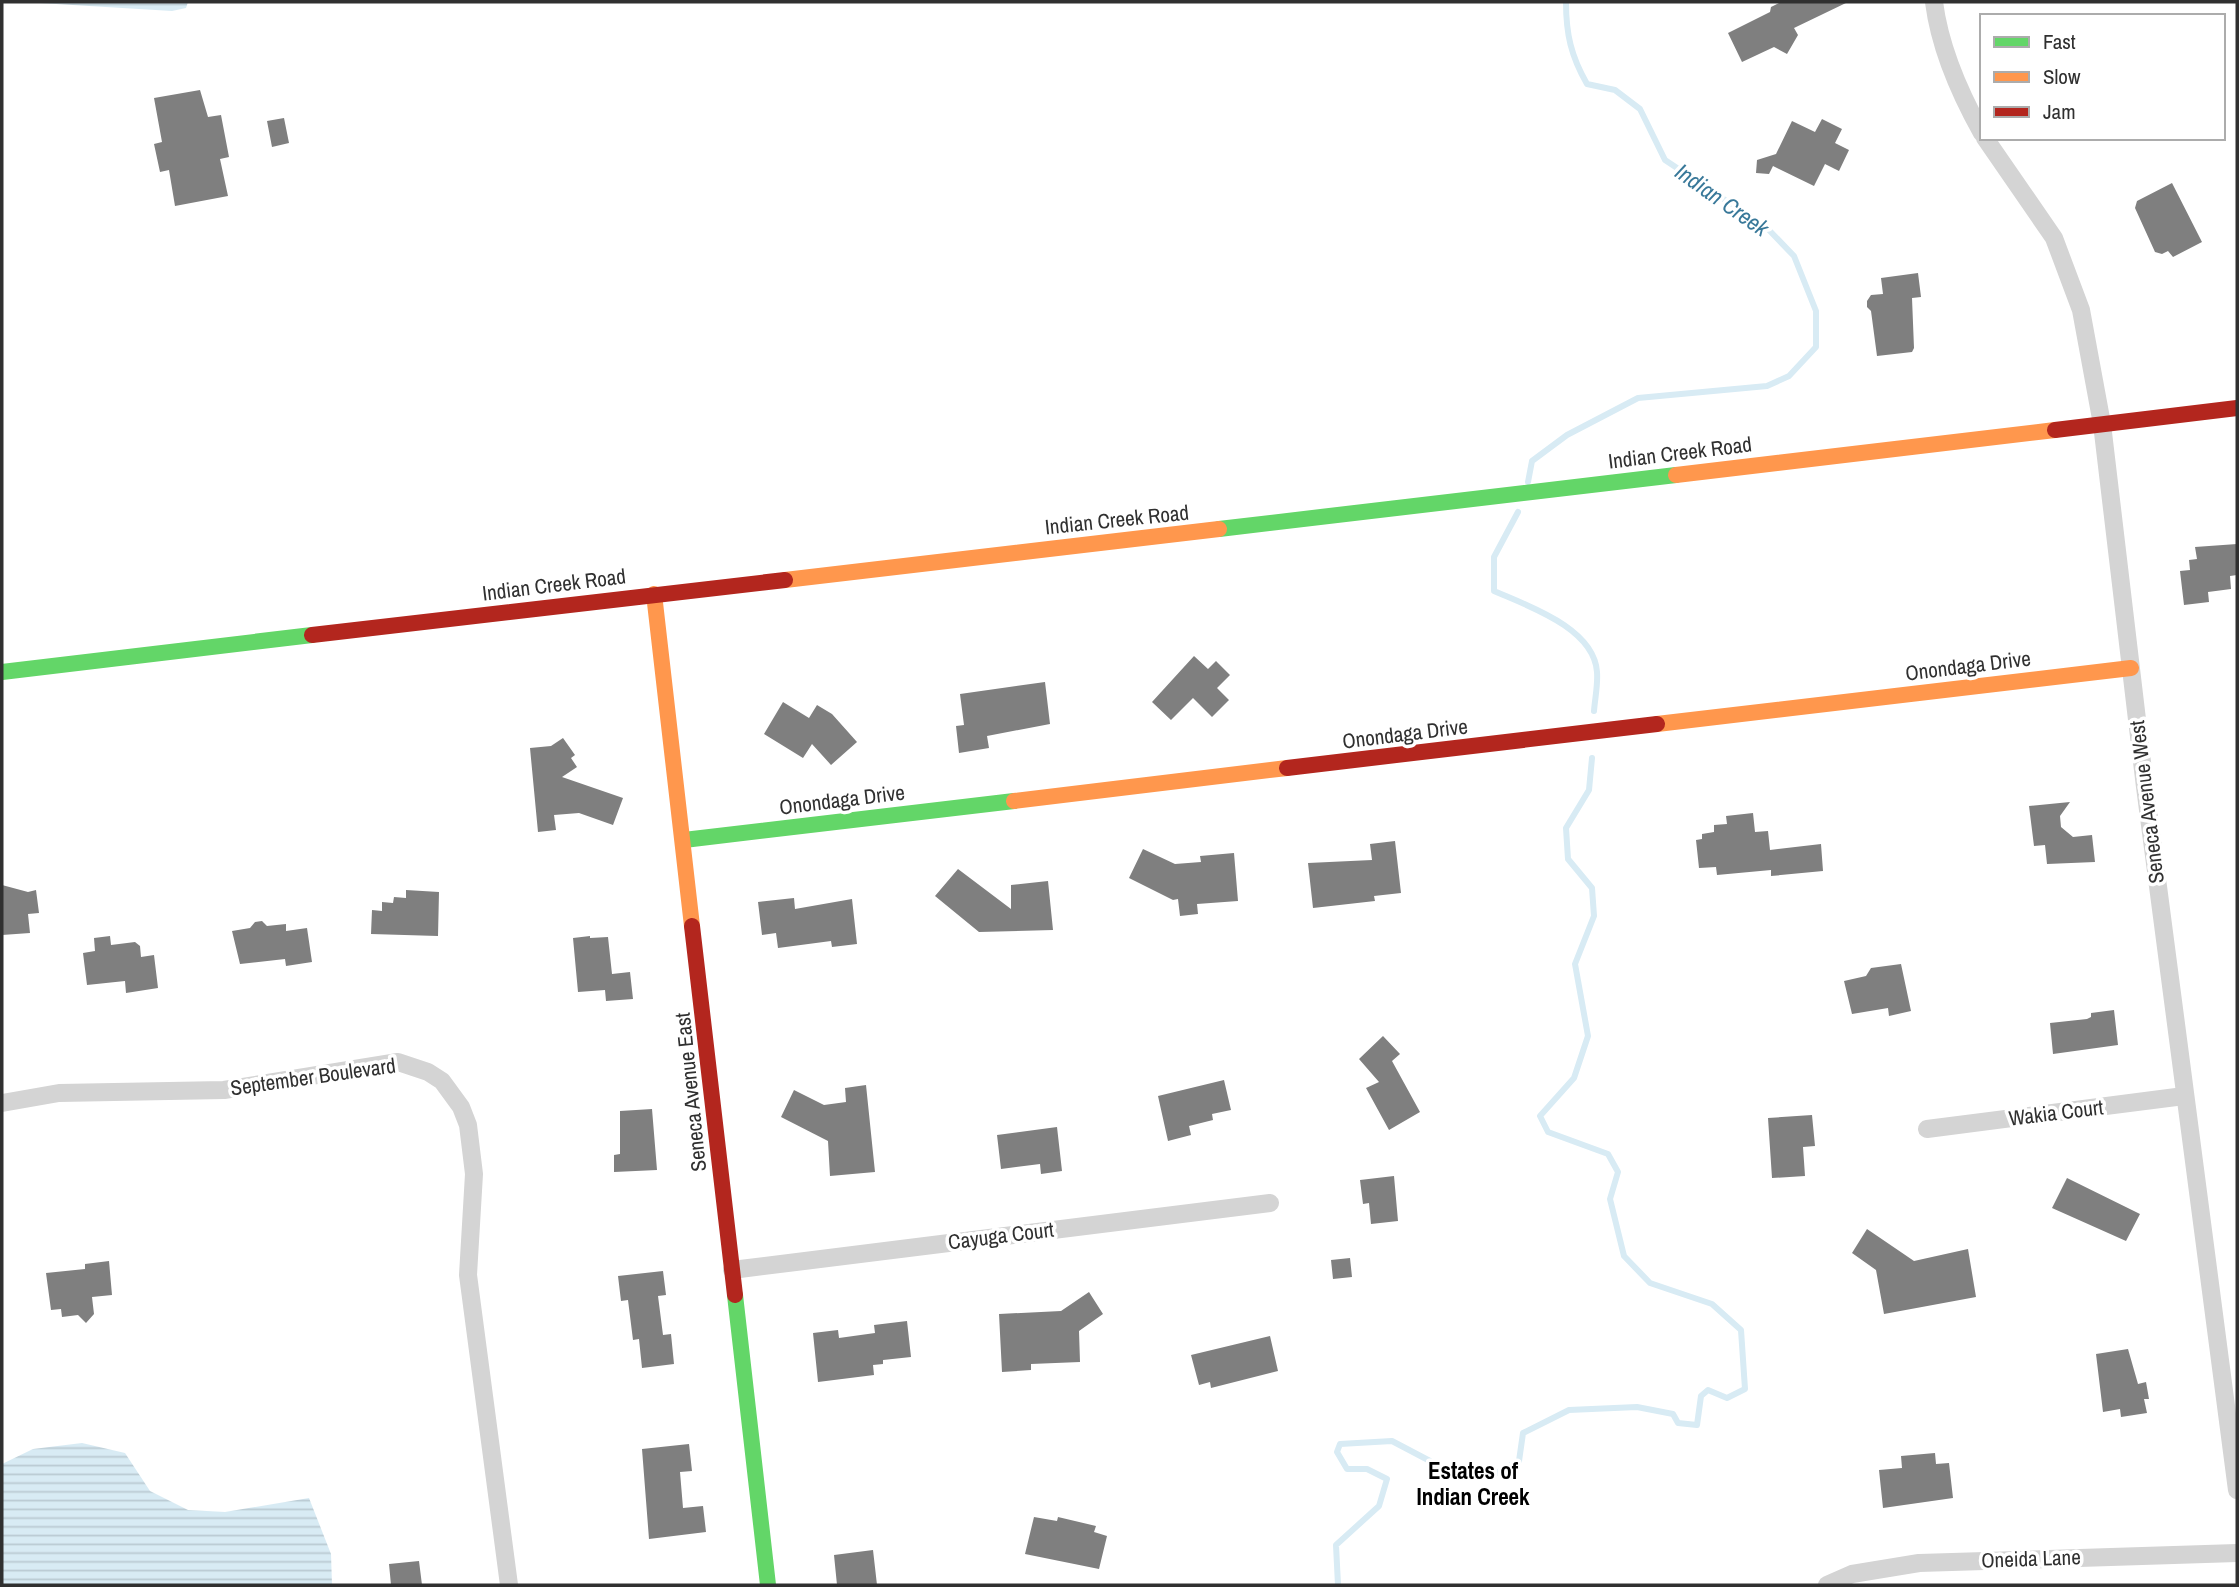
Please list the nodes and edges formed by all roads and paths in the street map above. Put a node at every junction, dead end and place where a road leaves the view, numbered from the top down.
1 (1934, 2) edge
2 (1980, 129) edge
3 (1986, 140) edge
4 (2237, 408) edge
5 (2102, 424) junction
6 (654, 594) junction
7 (2132, 668) junction
8 (2, 672) edge
9 (684, 840) junction
10 (2184, 1096) junction
11 (2, 1103) edge
12 (1927, 1129) dead end
13 (1270, 1203) dead end
14 (732, 1269) junction
15 (2237, 1490) edge
16 (2237, 1553) edge
17 (509, 1585) edge
18 (768, 1585) edge
19 (1827, 1585) edge

1 - 2 street
3 - 5 street, Seneca Avenue West
4 - 5 street, Indian Creek Road
5 - 6 street, Indian Creek Road
5 - 7 street, Seneca Avenue West
6 - 8 street, Indian Creek Road
6 - 9 street, Seneca Avenue East
7 - 9 street, Onondaga Drive
7 - 10 street, Seneca Avenue West
9 - 14 street, Seneca Avenue East
10 - 12 street, Wakia Court
10 - 15 street, Seneca Avenue West
11 - 17 street, September Boulevard
13 - 14 street, Cayuga Court
14 - 18 street, Seneca Avenue East
16 - 19 street, Oneida Lane

